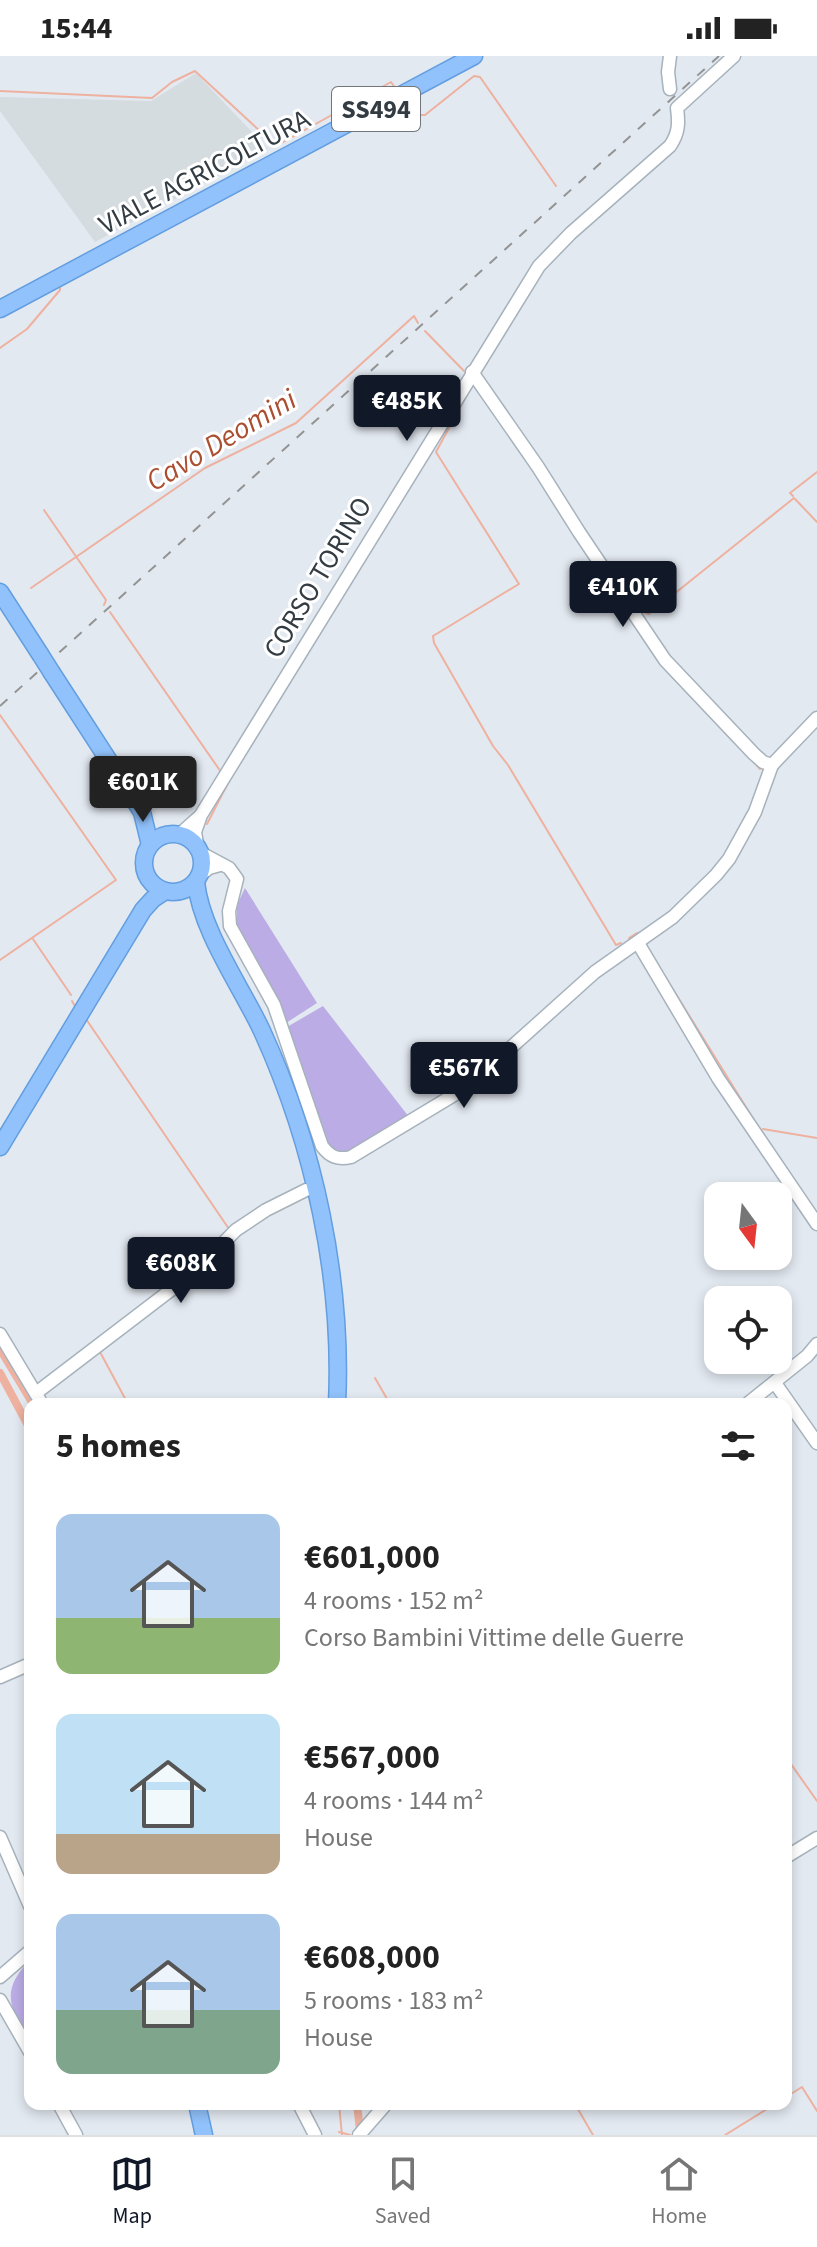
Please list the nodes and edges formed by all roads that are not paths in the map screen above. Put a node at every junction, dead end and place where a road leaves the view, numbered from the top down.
1 (474, 56) edge
2 (670, 56) edge
3 (734, 56) edge
4 (670, 89) dead end
5 (0, 309) edge
6 (472, 372) junction
7 (0, 592) edge
8 (817, 718) edge
9 (772, 765) junction
10 (142, 812) junction
11 (201, 815) junction
12 (175, 834) junction
13 (150, 845) junction
14 (199, 849) junction
15 (220, 865) junction
16 (148, 877) junction
17 (198, 878) junction
18 (170, 892) junction
19 (143, 910) junction
20 (205, 920) junction
21 (638, 943) junction
22 (0, 1147) edge
23 (306, 1190) dead end
24 (817, 1224) edge
25 (0, 1334) edge
26 (817, 1344) edge
27 (775, 1383) junction
28 (39, 1398) edge
29 (337, 1398) edge
30 (755, 1398) edge
31 (786, 1398) edge
32 (792, 1407) edge
33 (817, 1443) edge
34 (24, 1667) edge
35 (0, 1677) edge
36 (0, 1837) edge
37 (817, 1838) edge
38 (792, 1853) edge
39 (24, 1892) edge
40 (24, 1956) edge
41 (0, 1977) edge
42 (0, 2000) edge
43 (24, 2042) edge
44 (62, 2110) edge
45 (198, 2110) edge
46 (302, 2110) edge
47 (381, 2110) edge
48 (76, 2135) edge
49 (204, 2135) edge
50 (315, 2135) edge
51 (359, 2135) edge

1 - 5 main road, VIALE AGRICOLTURA / SS494
2 - 4 street
3 - 6 street, CORSO TORINO
6 - 9 street
6 - 11 street, CORSO TORINO
7 - 10 main road, bridge
8 - 9 street
9 - 21 street
10 - 12 main road
10 - 13 main road
11 - 12 street, CORSO TORINO
11 - 14 street, CORSO TORINO
12 - 13 main road
12 - 14 main road
13 - 16 main road
14 - 15 street
14 - 17 main road
15 - 17 street
15 - 21 street
16 - 18 main road
16 - 19 main road
17 - 18 main road
17 - 20 main road
18 - 19 main road
18 - 20 main road
19 - 22 main road
20 - 29 main road
21 - 24 street
23 - 28 street
25 - 28 street
26 - 27 street
27 - 30 street
27 - 31 street
32 - 33 street
34 - 35 street
36 - 39 street
37 - 38 street
40 - 41 street
42 - 43 street
44 - 48 street
45 - 49 main road
46 - 50 street
47 - 51 street

